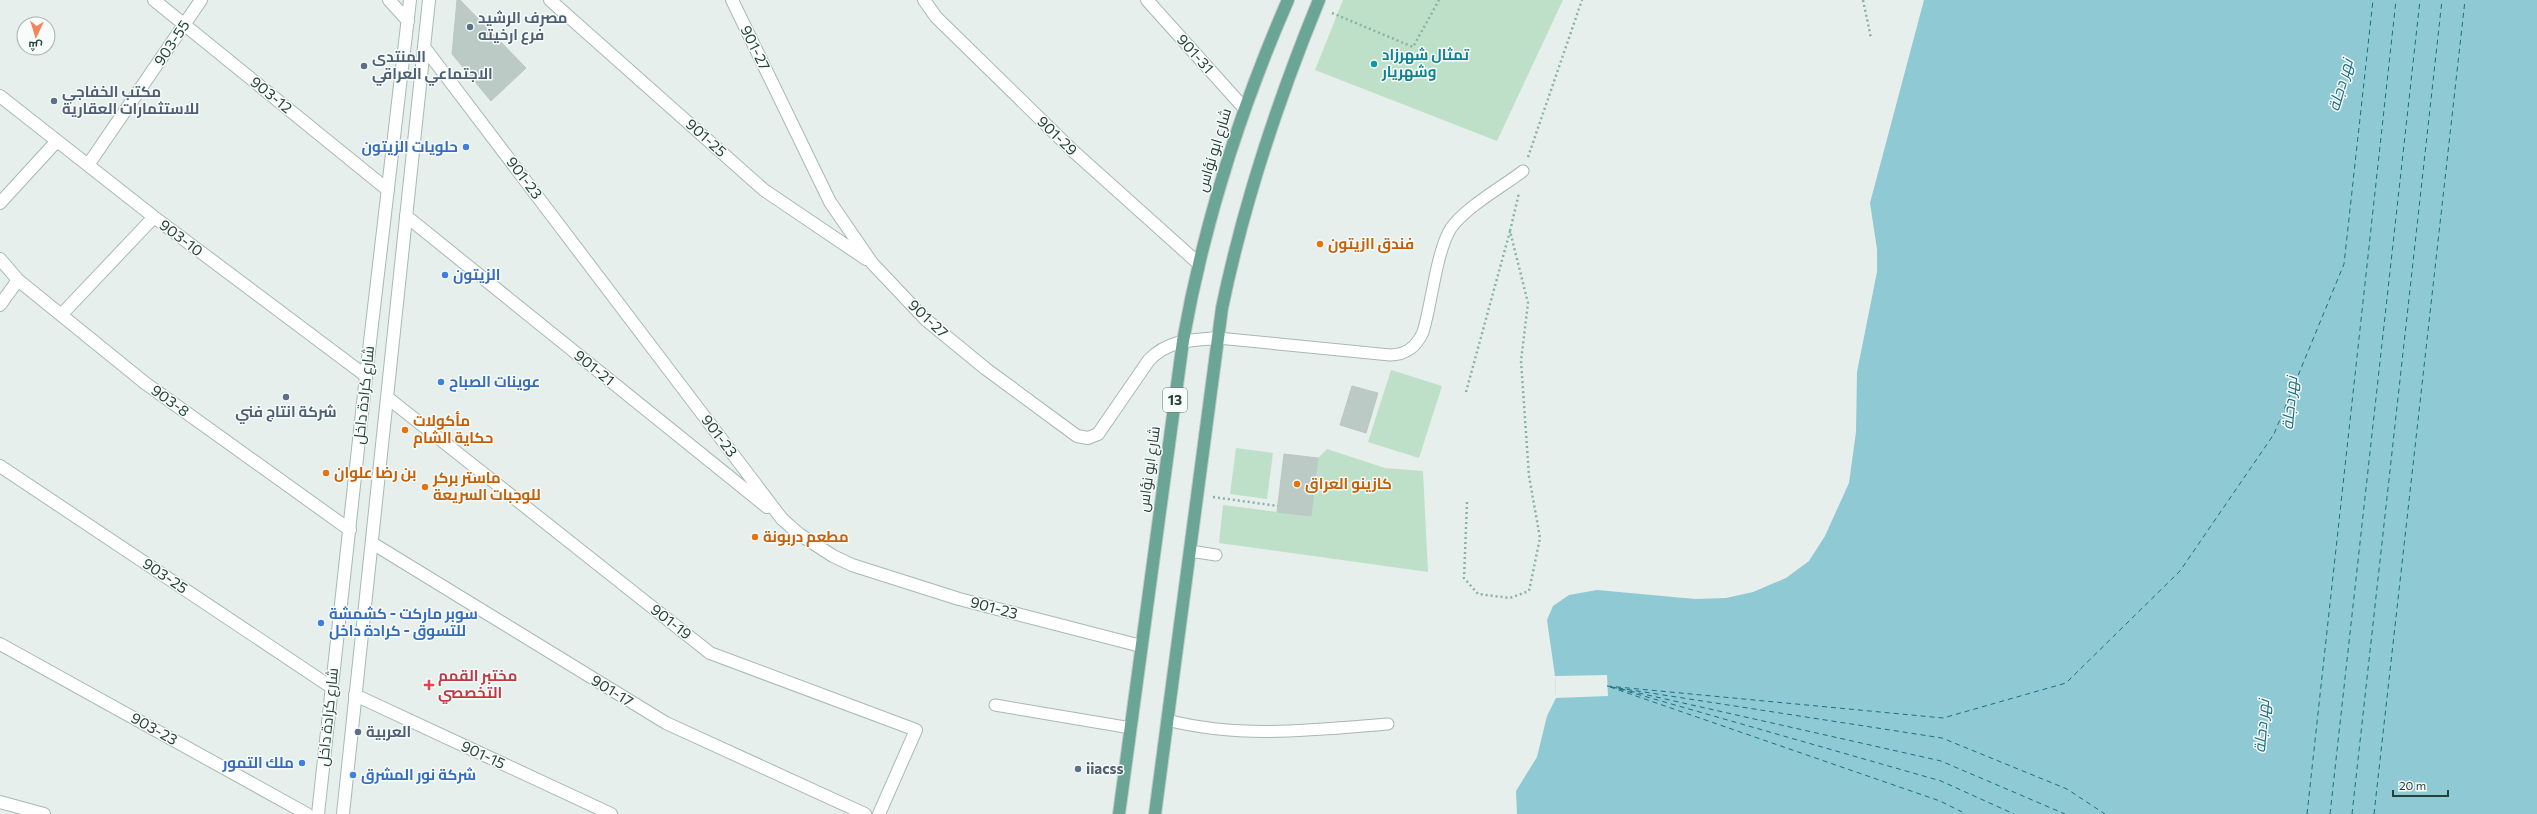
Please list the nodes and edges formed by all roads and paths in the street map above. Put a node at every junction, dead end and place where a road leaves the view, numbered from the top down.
1 (154, 0) edge
2 (201, 0) edge
3 (389, 0) edge
4 (410, 0) edge
5 (429, 0) edge
6 (550, 0) edge
7 (732, 0) edge
8 (924, 0) edge
9 (1147, 0) edge
10 (1288, 0) edge
11 (1319, 0) edge
12 (1438, 0) edge
13 (1582, 0) edge
14 (1863, 0) edge
15 (1332, 13) dead end
16 (408, 21) junction
17 (184, 25) junction
18 (1871, 38) dead end
19 (424, 47) junction
20 (0, 96) edge
21 (1244, 108) junction
22 (56, 142) junction
23 (88, 165) junction
24 (1523, 171) junction
25 (388, 190) junction
26 (0, 203) edge
27 (406, 216) junction
28 (154, 217) junction
29 (1510, 231) junction
30 (0, 259) edge
31 (872, 263) junction
32 (1198, 263) junction
33 (18, 280) junction
34 (0, 305) edge
35 (62, 314) junction
36 (1218, 338) junction
37 (1183, 341) junction
38 (366, 376) junction
39 (1466, 392) dead end
40 (388, 398) junction
41 (0, 466) edge
42 (1213, 497) dead end
43 (1467, 502) dead end
44 (1278, 506) dead end
45 (782, 519) junction
46 (350, 530) junction
47 (372, 543) junction
48 (1190, 551) junction
49 (1216, 555) dead end
50 (0, 644) edge
51 (1141, 646) junction
52 (331, 687) junction
53 (355, 695) junction
54 (995, 705) dead end
55 (1167, 720) junction
56 (1388, 724) dead end
57 (1131, 728) junction
58 (0, 802) edge
59 (44, 814) edge
60 (307, 814) edge
61 (318, 814) edge
62 (343, 814) edge
63 (611, 814) edge
64 (865, 814) edge
65 (879, 814) edge
66 (1119, 814) edge
67 (1156, 814) edge

1 - 17 street, 903-12
2 - 17 street, 903-55
3 - 16 street
4 - 16 street, شارع كرادة داخل
5 - 19 street, شارع كرادة داخل
6 - 31 street, 901-25
7 - 31 street, 901-27
8 - 32 street, 901-29
9 - 21 street, 901-31
10 - 21 main road, شارع ابو نؤاس / 13
11 - 36 main road, 13
12 - 15 path
13 - 24 path
14 - 18 path
16 - 25 street, شارع كرادة داخل
17 - 23 street, 903-55
17 - 25 street, 903-12
19 - 27 street, شارع كرادة داخل
19 - 45 street, 901-23
20 - 22 street, 903-10
21 - 32 main road, شارع ابو نؤاس / 13
22 - 23 street, 903-10
22 - 26 street
23 - 28 street, 903-10
24 - 29 path
24 - 36 lane
25 - 38 street, شارع كرادة داخل
27 - 40 street, شارع كرادة داخل
27 - 45 street, 901-21
28 - 35 street
28 - 38 street, 903-10
29 - 39 path
29 - 43 path
30 - 33 street, 903-8
31 - 37 street, 901-27
32 - 37 main road, شارع ابو نؤاس / 13
33 - 34 street
33 - 35 street, 903-8
35 - 46 street, 903-8
36 - 37 street, 901-27
36 - 48 main road, 13
37 - 51 main road, شارع ابو نؤاس / 13
38 - 46 street, شارع كرادة داخل
40 - 47 street, شارع كرادة داخل
40 - 65 street, 901-19
41 - 52 street, 903-25
42 - 44 path
45 - 51 street, 901-23
46 - 52 street, شارع كرادة داخل
47 - 53 street, شارع كرادة داخل
47 - 64 street, 901-17
48 - 49 lane
48 - 55 main road, 13
50 - 60 street, 903-23
51 - 57 main road, شارع ابو نؤاس / 13
52 - 61 street, شارع كرادة داخل
53 - 62 street, شارع كرادة داخل
53 - 63 street, 901-15
54 - 57 lane
55 - 56 lane
55 - 67 main road, 13
57 - 66 main road, شارع ابو نؤاس / 13
58 - 59 street

